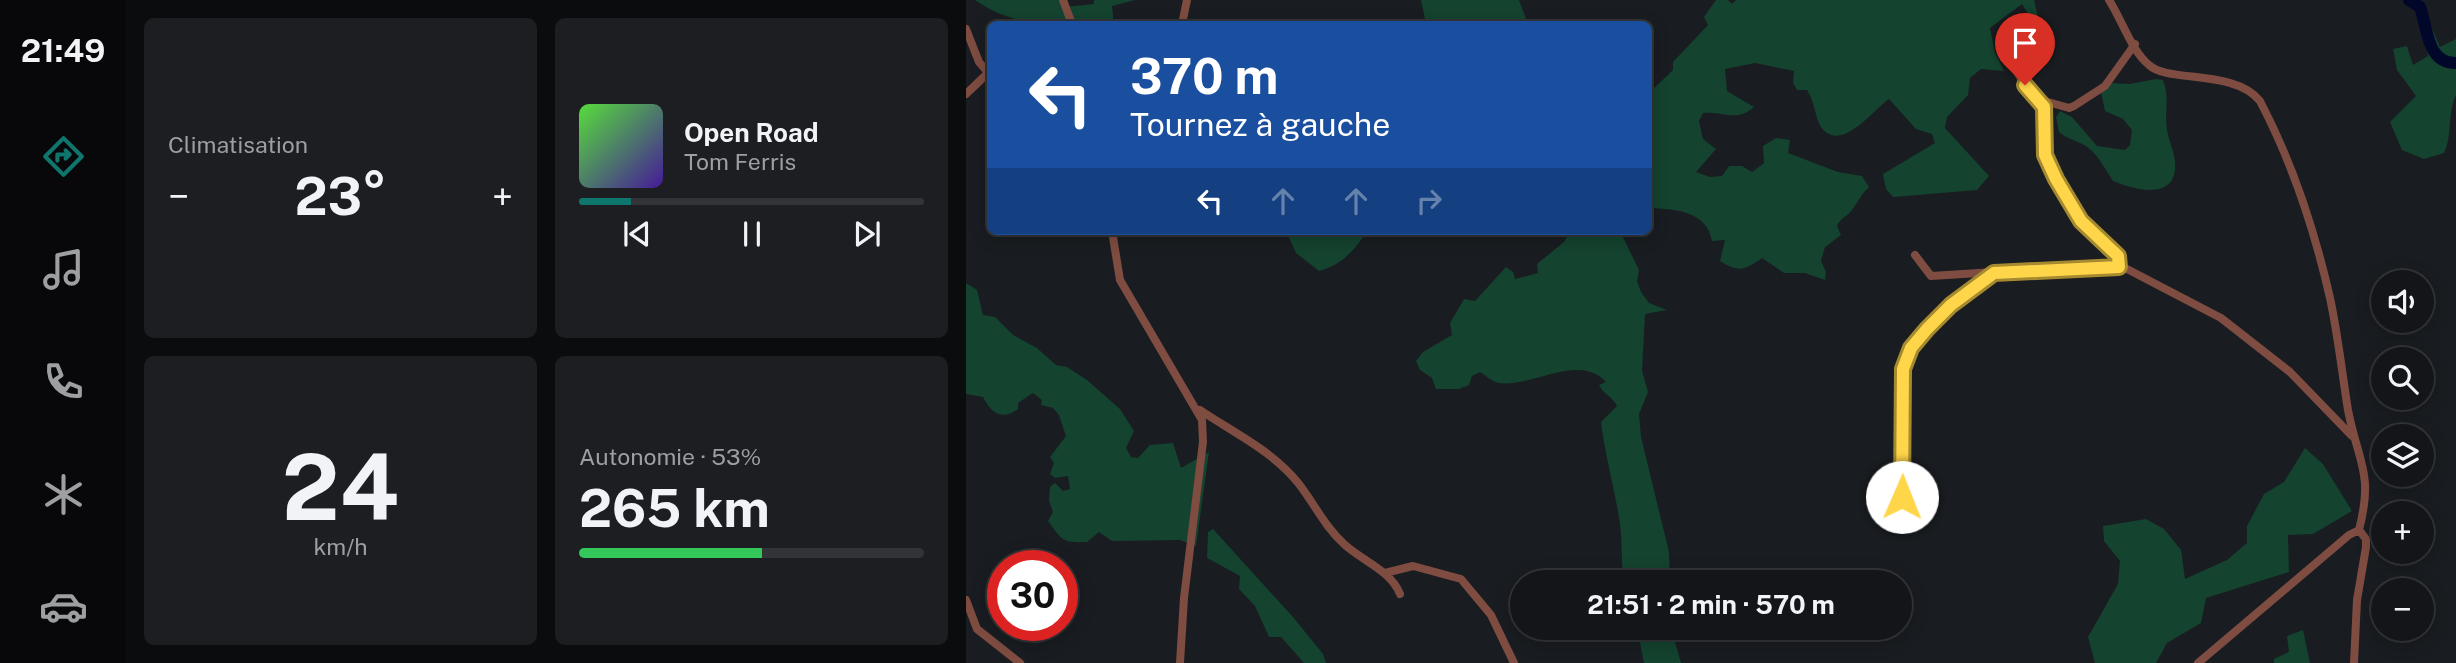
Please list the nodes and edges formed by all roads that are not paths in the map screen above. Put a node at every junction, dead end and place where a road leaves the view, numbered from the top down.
1 (1063, 0) edge
2 (1187, 0) edge
3 (2109, 0) edge
4 (1071, 21) edge
5 (1183, 21) edge
6 (966, 29) edge
7 (2135, 44) junction
8 (2012, 49) dead end
9 (987, 72) edge
10 (987, 76) edge
11 (966, 94) edge
12 (2041, 100) junction
13 (1113, 235) edge
14 (1915, 255) dead end
15 (2119, 267) junction
16 (1994, 273) junction
17 (1198, 409) junction
18 (2354, 439) junction
19 (1880, 505) dead end
20 (2359, 530) junction
21 (1385, 573) junction
22 (1400, 594) dead end
23 (966, 600) edge
24 (1020, 663) edge
25 (1180, 663) edge
26 (1514, 663) edge
27 (2198, 663) edge
28 (2354, 663) edge

1 - 4 street
2 - 5 street
3 - 7 street
6 - 9 street
7 - 12 street
7 - 18 street
8 - 12 street
10 - 11 street
12 - 15 street
13 - 17 street
14 - 16 street
15 - 16 street
15 - 18 street
16 - 19 street
17 - 21 street
17 - 25 street
18 - 20 street
20 - 27 street
20 - 28 street
21 - 22 street
21 - 26 street
23 - 24 street

